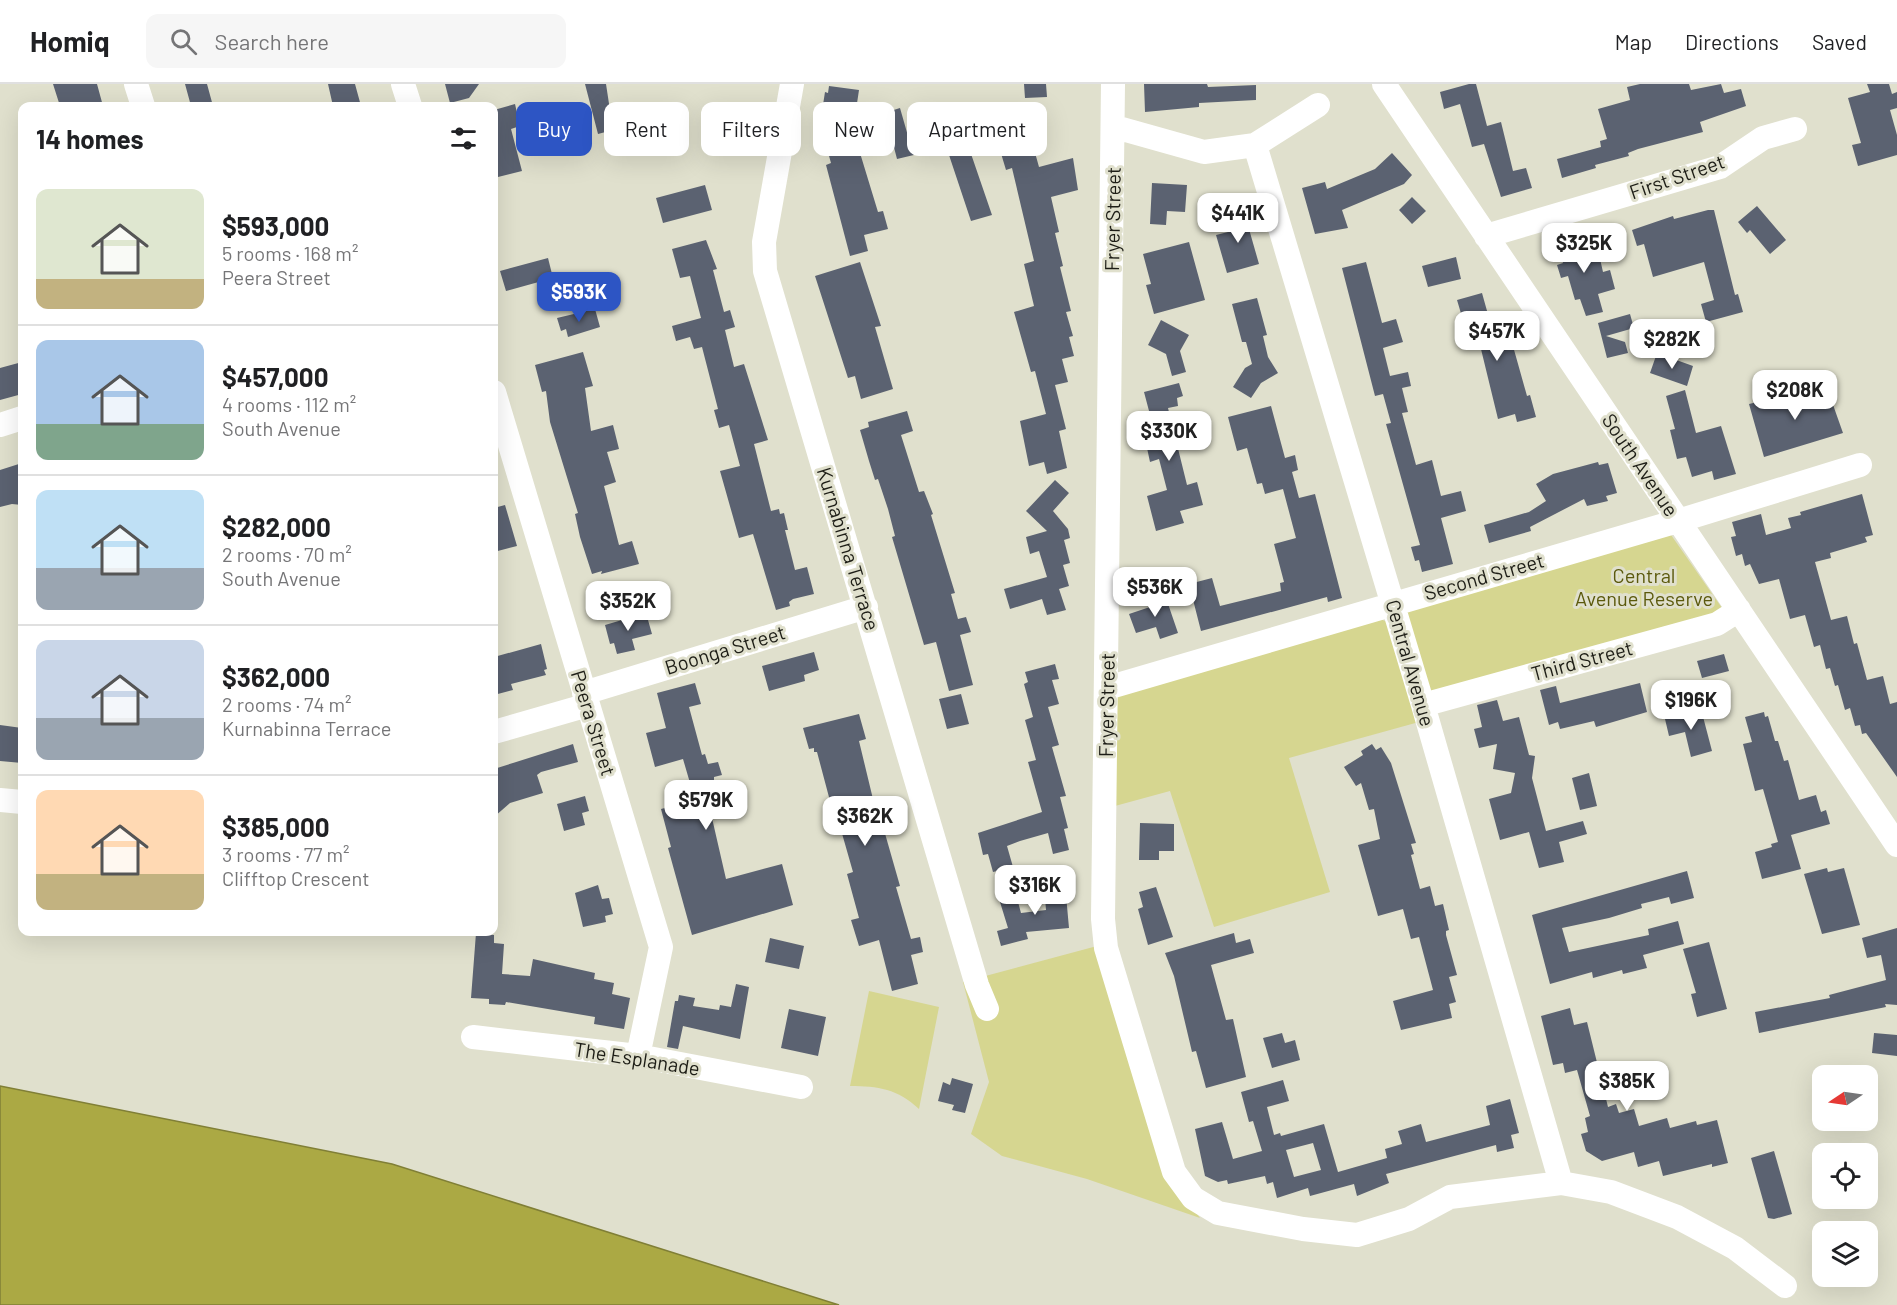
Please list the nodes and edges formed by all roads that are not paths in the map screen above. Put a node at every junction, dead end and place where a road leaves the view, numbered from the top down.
1 (136, 84) edge
2 (403, 84) edge
3 (792, 84) edge
4 (1113, 84) edge
5 (1384, 84) edge
6 (142, 102) edge
7 (409, 102) edge
8 (1318, 105) dead end
9 (1114, 127) junction
10 (1795, 129) dead end
11 (1255, 145) junction
12 (1486, 236) junction
13 (18, 419) edge
14 (498, 421) edge
15 (0, 425) edge
16 (503, 458) edge
17 (1860, 465) dead end
18 (1678, 521) junction
19 (1393, 603) junction
20 (866, 607) junction
21 (1739, 610) junction
22 (1107, 687) junction
23 (586, 699) junction
24 (1423, 705) junction
25 (498, 731) edge
26 (0, 800) edge
27 (18, 802) edge
28 (1897, 845) edge
29 (987, 1009) dead end
30 (472, 1037) dead end
31 (638, 1056) junction
32 (801, 1087) dead end
33 (1561, 1183) junction
34 (1785, 1286) dead end

1 - 6 street
2 - 7 street
3 - 20 street, Kurnabinna Terrace
4 - 9 street, Fryer Street
5 - 12 street, South Avenue
8 - 11 street
9 - 11 street
9 - 22 street, Fryer Street
10 - 12 street, First Street
11 - 19 street, Central Avenue
12 - 18 street, South Avenue
13 - 15 street
14 - 16 street, Peera Street
16 - 23 street, Peera Street
17 - 18 street, Second Street
18 - 19 street, Second Street
18 - 21 street, South Avenue
19 - 22 street, Second Street
19 - 24 street, Central Avenue
20 - 23 street, Boonga Street
20 - 29 street, Kurnabinna Terrace
21 - 24 street, Third Street
21 - 28 street, South Avenue
22 - 33 street, Fryer Street
23 - 25 street, Boonga Street
23 - 31 street, Peera Street
24 - 33 street, Central Avenue
26 - 27 street
30 - 31 street, The Esplanade
31 - 32 street, The Esplanade
33 - 34 street, Fryer Street

